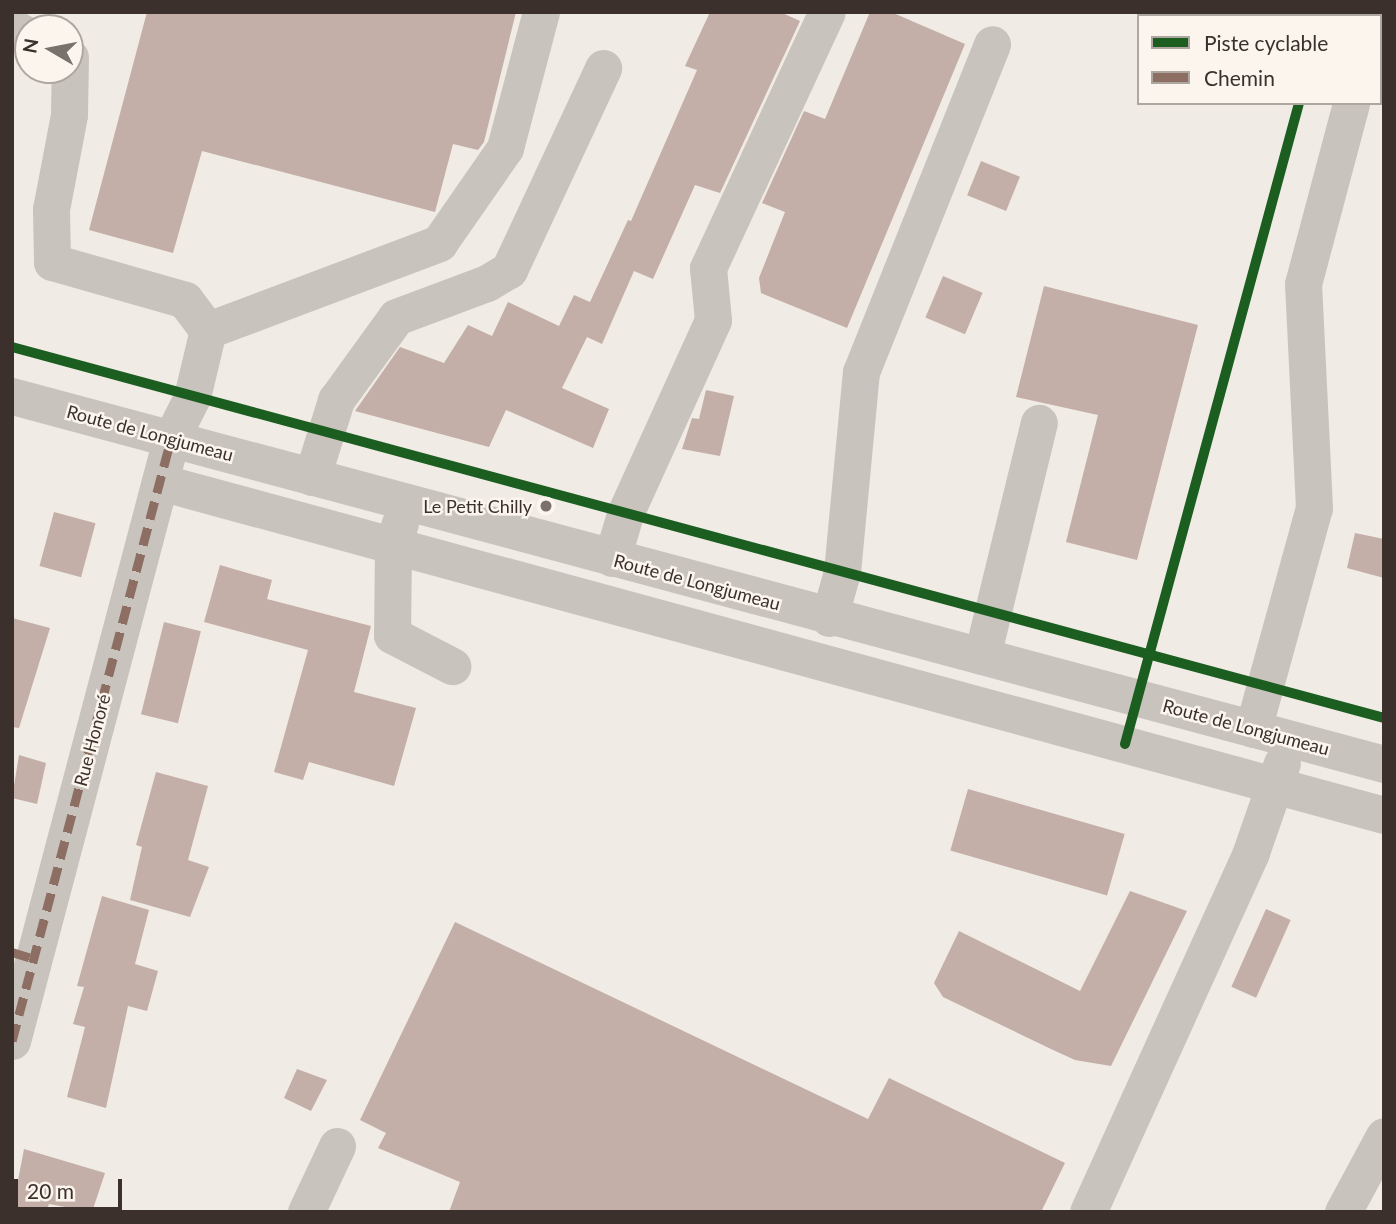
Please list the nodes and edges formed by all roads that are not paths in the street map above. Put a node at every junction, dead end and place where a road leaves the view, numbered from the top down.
1 (541, 12) edge
2 (827, 12) edge
3 (992, 44) dead end
4 (603, 68) dead end
5 (70, 84) edge
6 (1350, 105) edge
7 (208, 330) junction
8 (12, 396) edge
9 (1039, 423) dead end
10 (171, 439) junction
11 (312, 477) junction
12 (160, 482) junction
13 (406, 502) junction
14 (393, 545) junction
15 (612, 558) junction
16 (829, 618) junction
17 (982, 656) junction
18 (452, 666) dead end
19 (1253, 729) junction
20 (1291, 739) junction
21 (1384, 764) edge
22 (1275, 785) junction
23 (1384, 815) edge
24 (24, 956) edge
25 (12, 1041) edge
26 (1384, 1136) edge
27 (337, 1146) dead end
28 (306, 1212) edge
29 (1088, 1212) edge
30 (1343, 1212) edge

1 - 7 street
2 - 15 street
3 - 16 street
4 - 11 street
5 - 7 street
6 - 19 street
7 - 10 street, Rue Honoré
8 - 10 street, Route de Longjumeau
9 - 17 street
10 - 11 street, Route de Longjumeau
10 - 12 street, Rue Honoré
11 - 13 street, Route de Longjumeau
12 - 14 street
12 - 24 street, Rue Honoré
13 - 14 street
13 - 15 street, Route de Longjumeau
14 - 18 street
14 - 22 street
15 - 16 street, Route de Longjumeau
16 - 17 street, Route de Longjumeau
17 - 19 street, Route de Longjumeau
19 - 20 street, Route de Longjumeau
20 - 21 street, Route de Longjumeau
20 - 22 street
22 - 23 street
22 - 29 street
24 - 25 street, Rue Honoré
26 - 30 street
27 - 28 street

